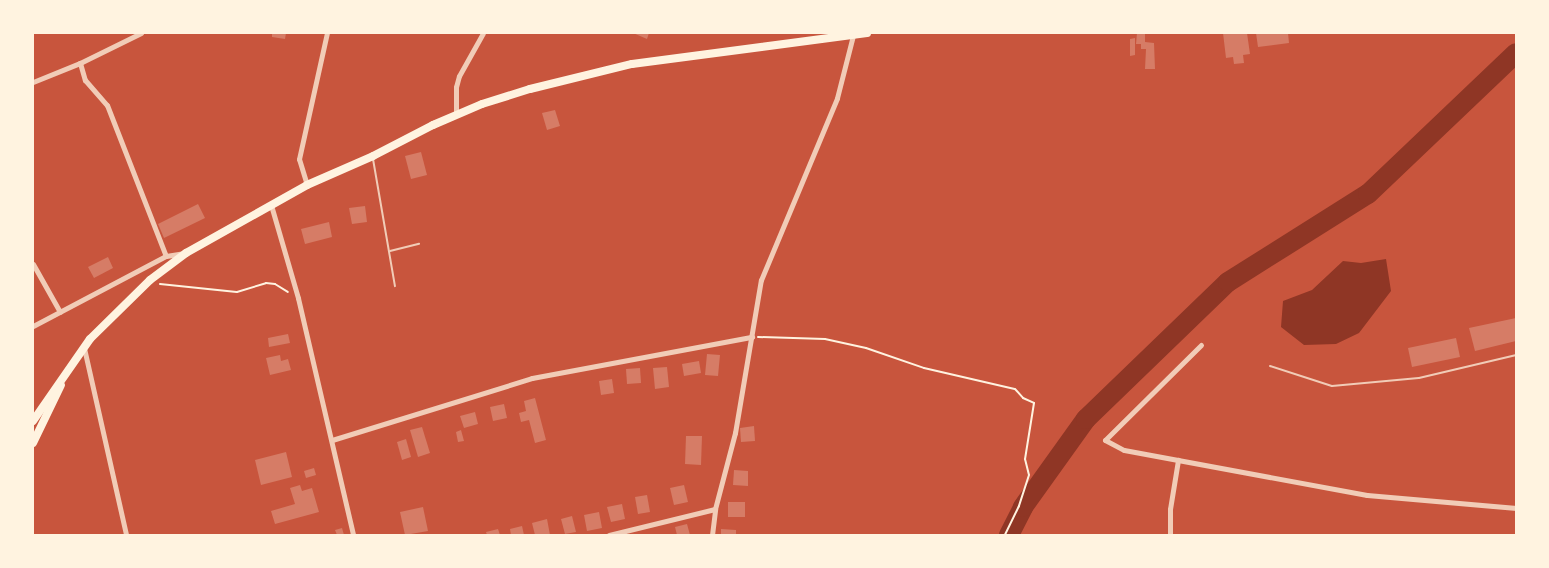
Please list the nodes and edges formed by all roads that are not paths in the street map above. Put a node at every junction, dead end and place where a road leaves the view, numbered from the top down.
1 (141, 33) edge
2 (327, 33) edge
3 (483, 33) edge
4 (867, 33) edge
5 (853, 35) junction
6 (80, 63) junction
7 (33, 82) edge
8 (456, 115) junction
9 (373, 156) junction
10 (307, 185) junction
11 (271, 205) junction
12 (419, 244) dead end
13 (389, 251) junction
14 (186, 253) junction
15 (166, 256) junction
16 (33, 264) edge
17 (395, 285) dead end
18 (60, 312) junction
19 (33, 326) edge
20 (752, 337) junction
21 (1201, 345) dead end
22 (84, 346) junction
23 (1516, 355) edge
24 (75, 358) junction
25 (1270, 366) dead end
26 (33, 422) edge
27 (332, 440) junction
28 (33, 443) edge
29 (1178, 460) junction
30 (1516, 508) edge
31 (715, 509) junction
32 (126, 535) edge
33 (353, 535) edge
34 (609, 535) edge
35 (711, 535) edge
36 (1170, 535) edge

1 - 6 street
2 - 10 street
3 - 8 street
4 - 5 main road
5 - 8 main road
5 - 20 street
6 - 7 street
6 - 15 street
8 - 9 main road
9 - 10 main road
9 - 13 lane
10 - 11 main road
11 - 14 main road
11 - 27 street
12 - 13 lane
13 - 17 lane
14 - 15 street
14 - 22 main road
15 - 18 street
16 - 18 street
18 - 19 street
20 - 27 street
20 - 31 street
21 - 29 street
22 - 24 main road
22 - 32 street
23 - 25 lane
24 - 26 main road
24 - 28 main road
27 - 33 street
29 - 30 street
29 - 36 street
31 - 34 street
31 - 35 street

